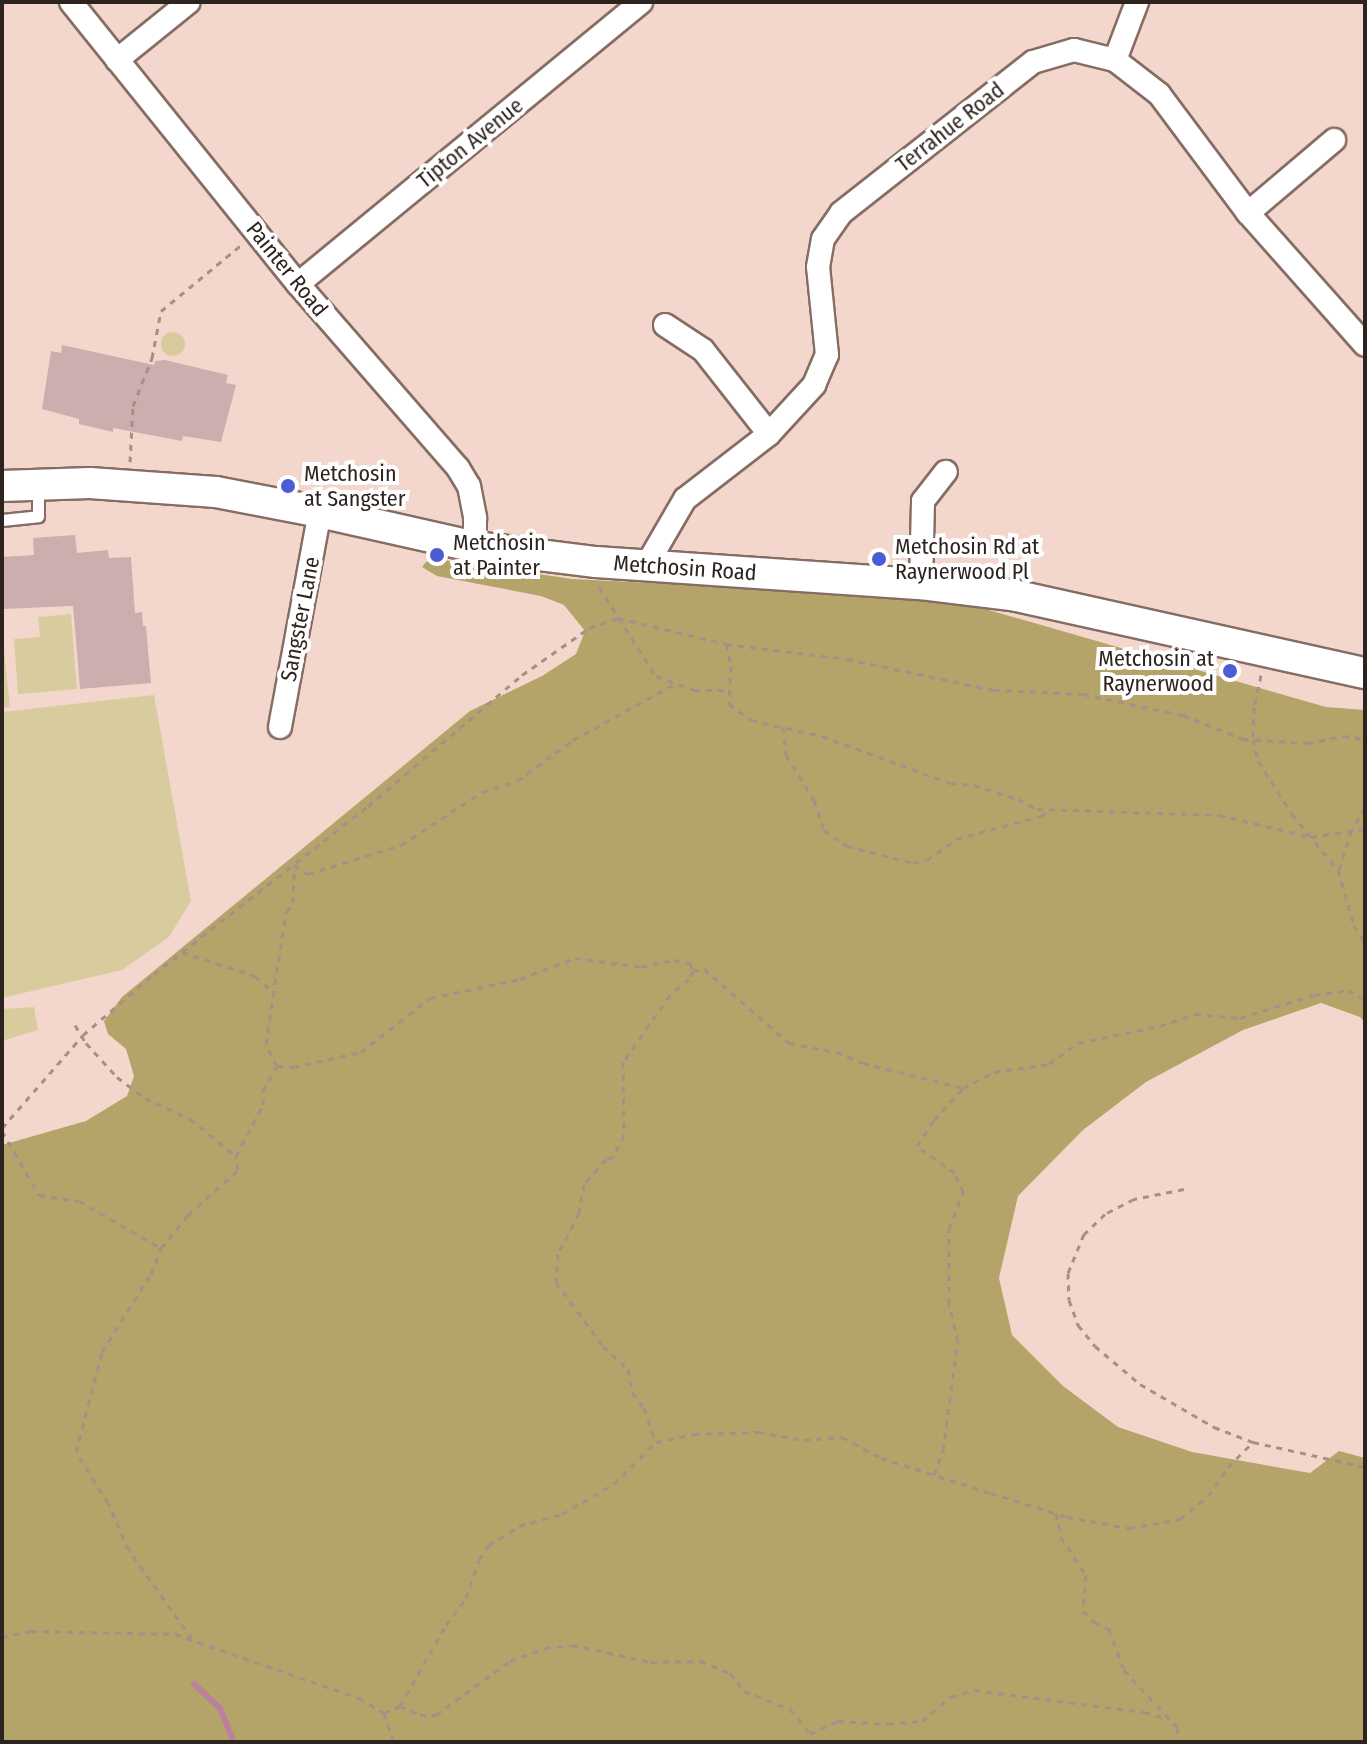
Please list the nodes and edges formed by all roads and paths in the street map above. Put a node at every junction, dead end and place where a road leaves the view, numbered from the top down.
1 (71, 2) edge
2 (189, 2) edge
3 (641, 2) edge
4 (1137, 2) edge
5 (117, 60) junction
6 (1115, 60) junction
7 (1334, 140) dead end
8 (1248, 213) junction
9 (257, 233) junction
10 (298, 284) junction
11 (665, 325) dead end
12 (1365, 345) edge
13 (769, 434) junction
14 (946, 472) dead end
15 (38, 484) junction
16 (2, 486) edge
17 (129, 486) junction
18 (320, 512) junction
19 (2, 520) edge
20 (475, 547) junction
21 (596, 562) junction
22 (646, 566) junction
23 (921, 584) junction
24 (618, 618) junction
25 (726, 644) junction
26 (1266, 652) junction
27 (1365, 673) edge
28 (675, 684) junction
29 (727, 690) junction
30 (280, 727) dead end
31 (783, 727) junction
32 (1253, 739) junction
33 (1365, 739) edge
34 (1365, 807) edge
35 (1049, 810) junction
36 (1365, 829) edge
37 (1350, 834) junction
38 (1311, 837) junction
39 (294, 865) junction
40 (1338, 870) junction
41 (1365, 944) edge
42 (182, 952) junction
43 (693, 971) junction
44 (272, 991) junction
45 (1365, 1000) edge
46 (75, 1025) dead end
47 (83, 1035) junction
48 (277, 1066) junction
49 (963, 1088) junction
50 (2, 1130) edge
51 (236, 1156) junction
52 (1184, 1189) dead end
53 (161, 1248) junction
54 (656, 1442) junction
55 (1253, 1442) junction
56 (1365, 1467) edge
57 (934, 1475) junction
58 (1056, 1513) junction
59 (2, 1637) edge
60 (192, 1639) junction
61 (400, 1706) junction
62 (384, 1713) junction
63 (1169, 1719) junction
64 (394, 1742) edge
65 (1178, 1742) edge

1 - 5 street, Painter Road
2 - 5 street
3 - 10 street, Tipton Avenue
4 - 6 street
5 - 9 street, Painter Road
6 - 8 street, Terrahue Road
6 - 13 street, Terrahue Road
7 - 8 street
8 - 12 street, Terrahue Road
9 - 10 street, Painter Road
9 - 17 path
10 - 20 street, Painter Road
11 - 13 street
13 - 22 street, Terrahue Road
14 - 23 street
15 - 16 main road, Metchosin Road
15 - 17 main road, Metchosin Road
15 - 19 lane
17 - 18 main road, Metchosin Road
18 - 20 main road, Metchosin Road
18 - 30 street, Sangster Lane
20 - 21 main road, Metchosin Road
21 - 22 main road, Metchosin Road
21 - 24 path
22 - 23 main road, Metchosin Road
23 - 26 main road, Metchosin Road
24 - 25 path
24 - 28 path
24 - 39 path
25 - 29 path
25 - 32 path
26 - 27 main road, Metchosin Road
26 - 32 path
28 - 29 path
28 - 39 path
29 - 31 path
31 - 35 path
31 - 35 path
32 - 33 path
32 - 38 path
34 - 37 path
35 - 38 path
36 - 37 path
37 - 38 path
37 - 40 path
38 - 40 path
39 - 42 path
39 - 44 path
40 - 41 path
42 - 44 path
42 - 47 path
43 - 48 path
43 - 49 path
43 - 54 path
44 - 48 path
45 - 49 path
46 - 47 path
47 - 50 path
47 - 51 path
48 - 51 path
49 - 57 path
50 - 53 path
51 - 53 path
52 - 55 path
53 - 60 path
54 - 57 path
54 - 61 path
55 - 56 path
55 - 58 path
57 - 58 path
58 - 63 path
59 - 60 path
60 - 62 path
61 - 62 path
61 - 63 path
62 - 64 path
63 - 65 path

